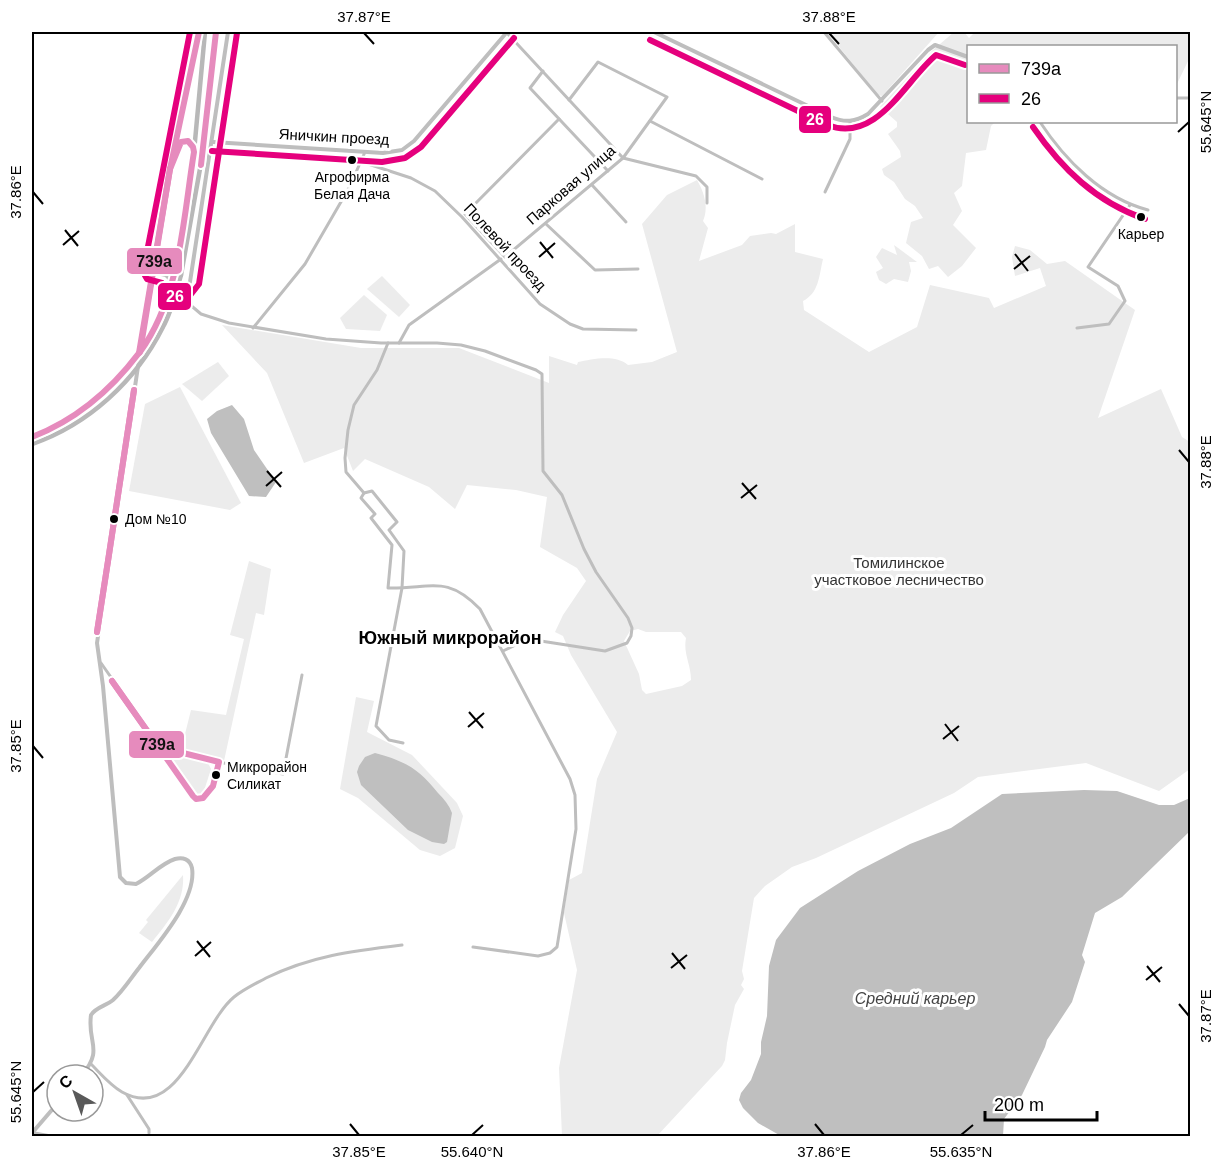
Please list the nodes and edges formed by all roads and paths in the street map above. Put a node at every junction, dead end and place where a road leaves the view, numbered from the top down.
1 (199, 32) edge
2 (205, 32) edge
3 (216, 32) edge
4 (228, 32) edge
5 (507, 32) edge
6 (654, 32) edge
7 (824, 32) edge
8 (967, 56) edge
9 (543, 71) junction
10 (570, 100) junction
11 (882, 100) junction
12 (559, 119) junction
13 (650, 122) junction
14 (850, 122) junction
15 (1041, 123) edge
16 (213, 142) junction
17 (175, 149) junction
18 (194, 152) junction
19 (365, 152) junction
20 (623, 158) junction
21 (362, 162) junction
22 (608, 171) junction
23 (762, 179) dead end
24 (592, 185) junction
25 (825, 192) dead end
26 (707, 203) dead end
27 (1130, 205) junction
28 (1148, 210) dead end
29 (626, 222) dead end
30 (546, 224) junction
31 (501, 260) junction
32 (638, 269) dead end
33 (152, 272) junction
34 (188, 284) junction
35 (182, 291) junction
36 (186, 300) junction
37 (253, 328) junction
38 (1077, 328) dead end
39 (636, 330) dead end
40 (388, 343) junction
41 (399, 343) junction
42 (32, 437) edge
43 (32, 444) edge
44 (364, 493) junction
45 (402, 588) junction
46 (503, 651) junction
47 (100, 662) junction
48 (302, 675) dead end
49 (403, 743) dead end
50 (159, 747) junction
51 (219, 762) junction
52 (402, 945) dead end
53 (473, 947) dead end
54 (91, 1063) edge
55 (105, 1077) edge
56 (126, 1094) junction
57 (45, 1118) edge
58 (32, 1133) edge
59 (149, 1133) dead end
60 (48, 1137) edge

1 - 17 street
2 - 18 main road
3 - 43 main road, bridge
4 - 16 street
5 - 9 street
5 - 19 street, Яничкин проезд
6 - 14 street
7 - 11 street
8 - 11 street
9 - 10 street
9 - 12 street
10 - 13 street, Парковая улица
10 - 20 street
11 - 14 street
12 - 22 street
12 - 30 street, Парковая улица
13 - 20 street, Парковая улица
13 - 23 street
14 - 25 street
15 - 27 street
16 - 19 street, Яничкин проезд
16 - 34 street
17 - 18 street
17 - 33 street
18 - 42 main road, bridge
19 - 21 street
20 - 22 street, Парковая улица
20 - 26 street
21 - 31 street, Полевой проезд
21 - 37 street
22 - 24 street, Парковая улица
24 - 29 street
24 - 30 street, Парковая улица
27 - 28 street
27 - 38 street
30 - 32 street
31 - 39 street, Полевой проезд
31 - 41 street
33 - 35 street
33 - 47 street
34 - 35 street
34 - 36 street
35 - 36 street
36 - 37 street
37 - 40 street
40 - 41 street
40 - 44 street
41 - 46 street
44 - 45 street
44 - 45 street
45 - 46 street
45 - 49 street
46 - 53 street
47 - 50 street
47 - 54 street
48 - 51 street
50 - 51 street
50 - 51 street
52 - 56 street
55 - 56 street
56 - 59 street
57 - 58 street
58 - 60 street

